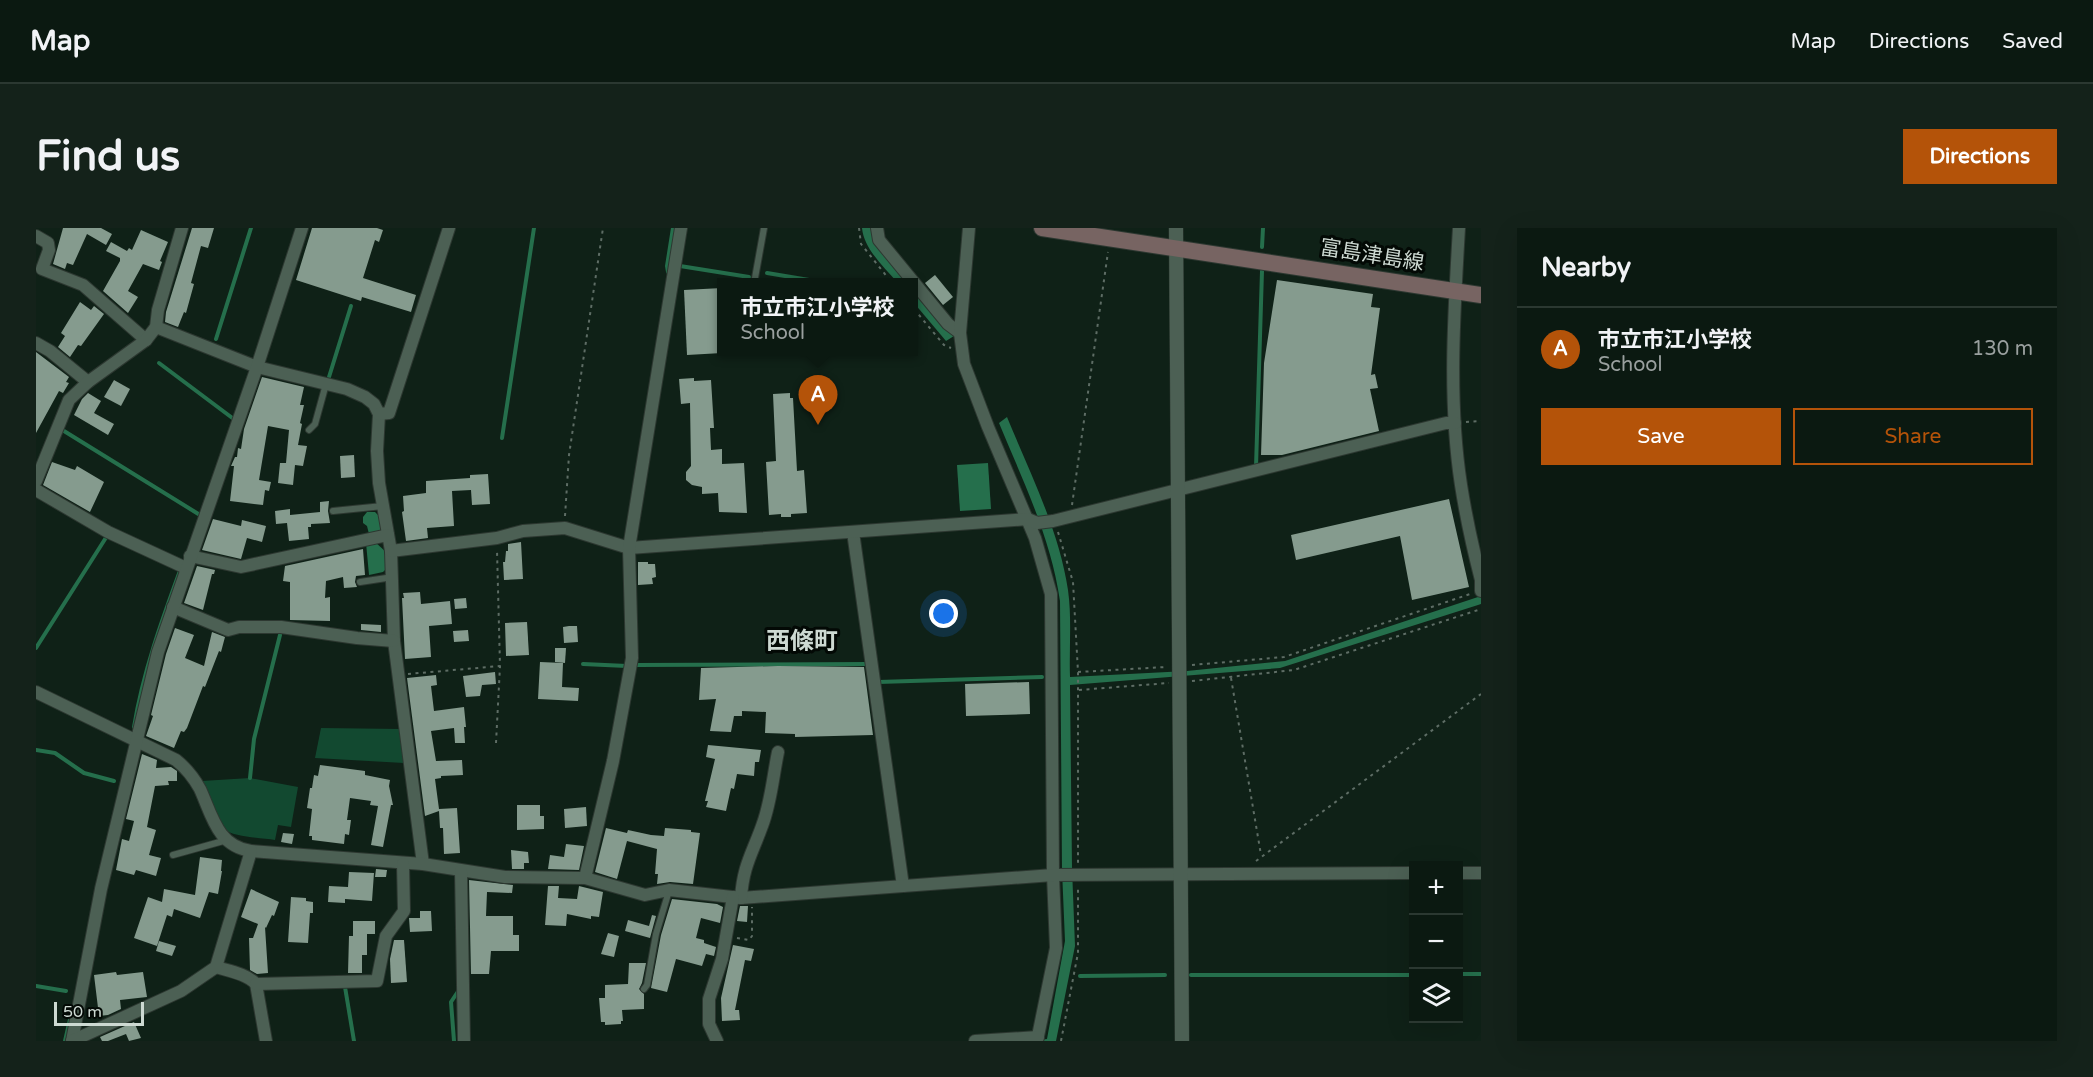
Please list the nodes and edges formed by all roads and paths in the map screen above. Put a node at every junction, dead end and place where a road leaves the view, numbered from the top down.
1 (182, 228) edge
2 (302, 228) edge
3 (449, 228) edge
4 (603, 228) edge
5 (681, 228) edge
6 (764, 228) edge
7 (860, 228) edge
8 (877, 228) edge
9 (969, 228) edge
10 (1042, 228) edge
11 (1176, 228) edge
12 (1459, 228) edge
13 (36, 237) edge
14 (1110, 238) junction
15 (1176, 247) junction
16 (755, 278) dead end
17 (889, 278) edge
18 (910, 278) edge
19 (918, 287) edge
20 (1455, 291) junction
21 (1481, 295) edge
22 (918, 314) edge
23 (156, 327) junction
24 (960, 333) junction
25 (146, 340) junction
26 (36, 343) edge
27 (963, 353) junction
28 (257, 367) junction
29 (88, 382) junction
30 (326, 384) junction
31 (379, 414) junction
32 (1481, 421) edge
33 (1455, 423) junction
34 (309, 430) dead end
35 (36, 481) edge
36 (36, 490) edge
37 (1179, 491) junction
38 (383, 506) junction
39 (333, 511) dead end
40 (1070, 516) junction
41 (1032, 521) junction
42 (1054, 521) junction
43 (565, 528) junction
44 (853, 532) junction
45 (388, 535) junction
46 (497, 538) junction
47 (628, 548) junction
48 (391, 551) junction
49 (188, 562) junction
50 (393, 577) junction
51 (360, 582) dead end
52 (1481, 591) edge
53 (173, 608) junction
54 (1481, 609) edge
55 (394, 641) junction
56 (500, 666) junction
57 (1179, 666) junction
58 (1078, 674) junction
59 (397, 675) junction
60 (1231, 677) junction
61 (1179, 682) junction
62 (1079, 689) junction
63 (36, 692) edge
64 (1481, 694) edge
65 (138, 740) junction
66 (496, 743) dead end
67 (778, 752) dead end
68 (227, 840) junction
69 (251, 851) junction
70 (173, 855) dead end
71 (1262, 855) junction
72 (403, 864) junction
73 (423, 864) junction
74 (461, 871) junction
75 (1409, 873) edge
76 (1463, 873) edge
77 (1481, 873) edge
78 (1180, 874) junction
79 (1244, 874) junction
80 (1056, 875) junction
81 (1077, 875) junction
82 (585, 878) junction
83 (903, 886) junction
84 (669, 890) junction
85 (742, 897) junction
86 (725, 937) junction
87 (216, 967) junction
88 (256, 984) junction
89 (644, 988) dead end
90 (1037, 1039) edge
91 (72, 1041) edge
92 (266, 1041) edge
93 (464, 1041) edge
94 (717, 1041) edge
95 (975, 1041) edge
96 (1060, 1041) edge
97 (1182, 1041) edge

1 - 23 street
2 - 28 street
3 - 31 street
4 - 43 path
5 - 47 street
6 - 16 lane
7 - 17 path
8 - 18 street
9 - 24 street
10 - 14 main road, 富島津島線
11 - 15 street
12 - 20 street
13 - 25 street
14 - 15 main road, 富島津島線
14 - 40 path
15 - 20 main road, 富島津島線
15 - 37 street
19 - 24 street
20 - 21 main road, 富島津島線
20 - 33 street
22 - 27 path
23 - 25 street
23 - 28 street
24 - 27 street
25 - 29 street
26 - 29 street
27 - 41 street
28 - 30 street
28 - 49 street
29 - 35 street
30 - 31 street
30 - 34 lane
31 - 38 street
32 - 33 path
33 - 37 street
33 - 52 street
36 - 49 street
37 - 40 street
37 - 57 street
38 - 39 lane
38 - 45 street
40 - 42 street
41 - 42 street
41 - 44 street
41 - 80 street
42 - 58 path
43 - 46 street
43 - 47 street
44 - 47 street
44 - 83 street
45 - 48 street
45 - 49 street
46 - 48 street
46 - 56 path
47 - 82 street
48 - 50 street
49 - 53 street
50 - 51 lane
50 - 55 street
52 - 57 path
53 - 55 street
53 - 65 street
54 - 60 path
55 - 59 street
56 - 59 path
56 - 66 path
57 - 58 path
57 - 61 street
58 - 62 path
59 - 73 street
60 - 61 path
60 - 71 path
61 - 62 path
61 - 78 street
62 - 81 path
63 - 65 street
64 - 71 path
65 - 68 street
65 - 91 street
67 - 85 street
68 - 69 street
68 - 70 lane
69 - 72 street
69 - 87 street
71 - 79 path
72 - 73 street
72 - 88 street
73 - 74 street
74 - 82 street
74 - 93 street
75 - 79 street
76 - 77 street
78 - 79 street
78 - 81 street
78 - 97 street
80 - 81 street
80 - 83 street
80 - 90 street
81 - 96 path
82 - 84 street
83 - 85 street
84 - 85 street
84 - 89 lane
85 - 86 street
85 - 86 path
86 - 94 street
87 - 88 street
87 - 91 street
88 - 92 street
90 - 95 street

